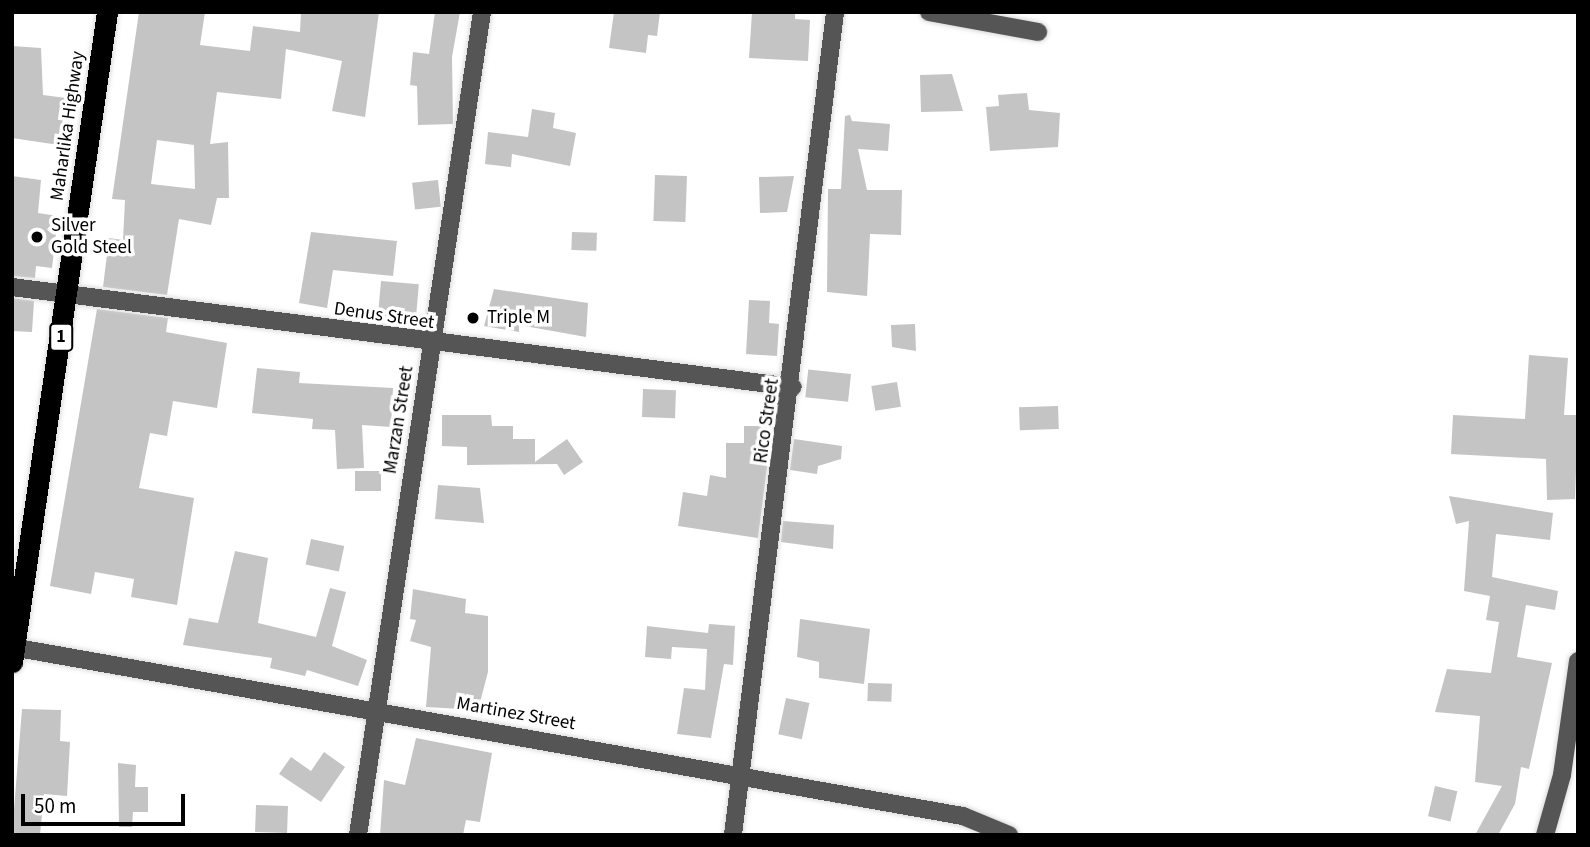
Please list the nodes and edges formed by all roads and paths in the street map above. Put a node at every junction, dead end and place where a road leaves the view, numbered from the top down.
1 (107, 12) edge
2 (482, 12) edge
3 (835, 12) edge
4 (929, 12) edge
5 (1038, 32) dead end
6 (12, 287) edge
7 (68, 293) junction
8 (432, 344) junction
9 (793, 387) junction
10 (13, 652) edge
11 (1578, 661) edge
12 (376, 711) junction
13 (740, 775) junction
14 (358, 835) edge
15 (733, 835) edge
16 (1009, 835) edge
17 (1545, 835) edge

1 - 7 highway, Maharlika Highway / 1
2 - 8 street, Marzan Street
3 - 9 street, Rico Street
4 - 5 street
6 - 7 street, Denus Street
7 - 8 street, Denus Street
7 - 10 highway, Maharlika Highway / 1
8 - 9 street, Denus Street
8 - 12 street, Marzan Street
9 - 13 street, Rico Street
10 - 12 street, Martinez Street
11 - 17 street
12 - 13 street, Martinez Street
12 - 14 street, Marzan Street
13 - 15 street, Rico Street
13 - 16 street, Martinez Street

